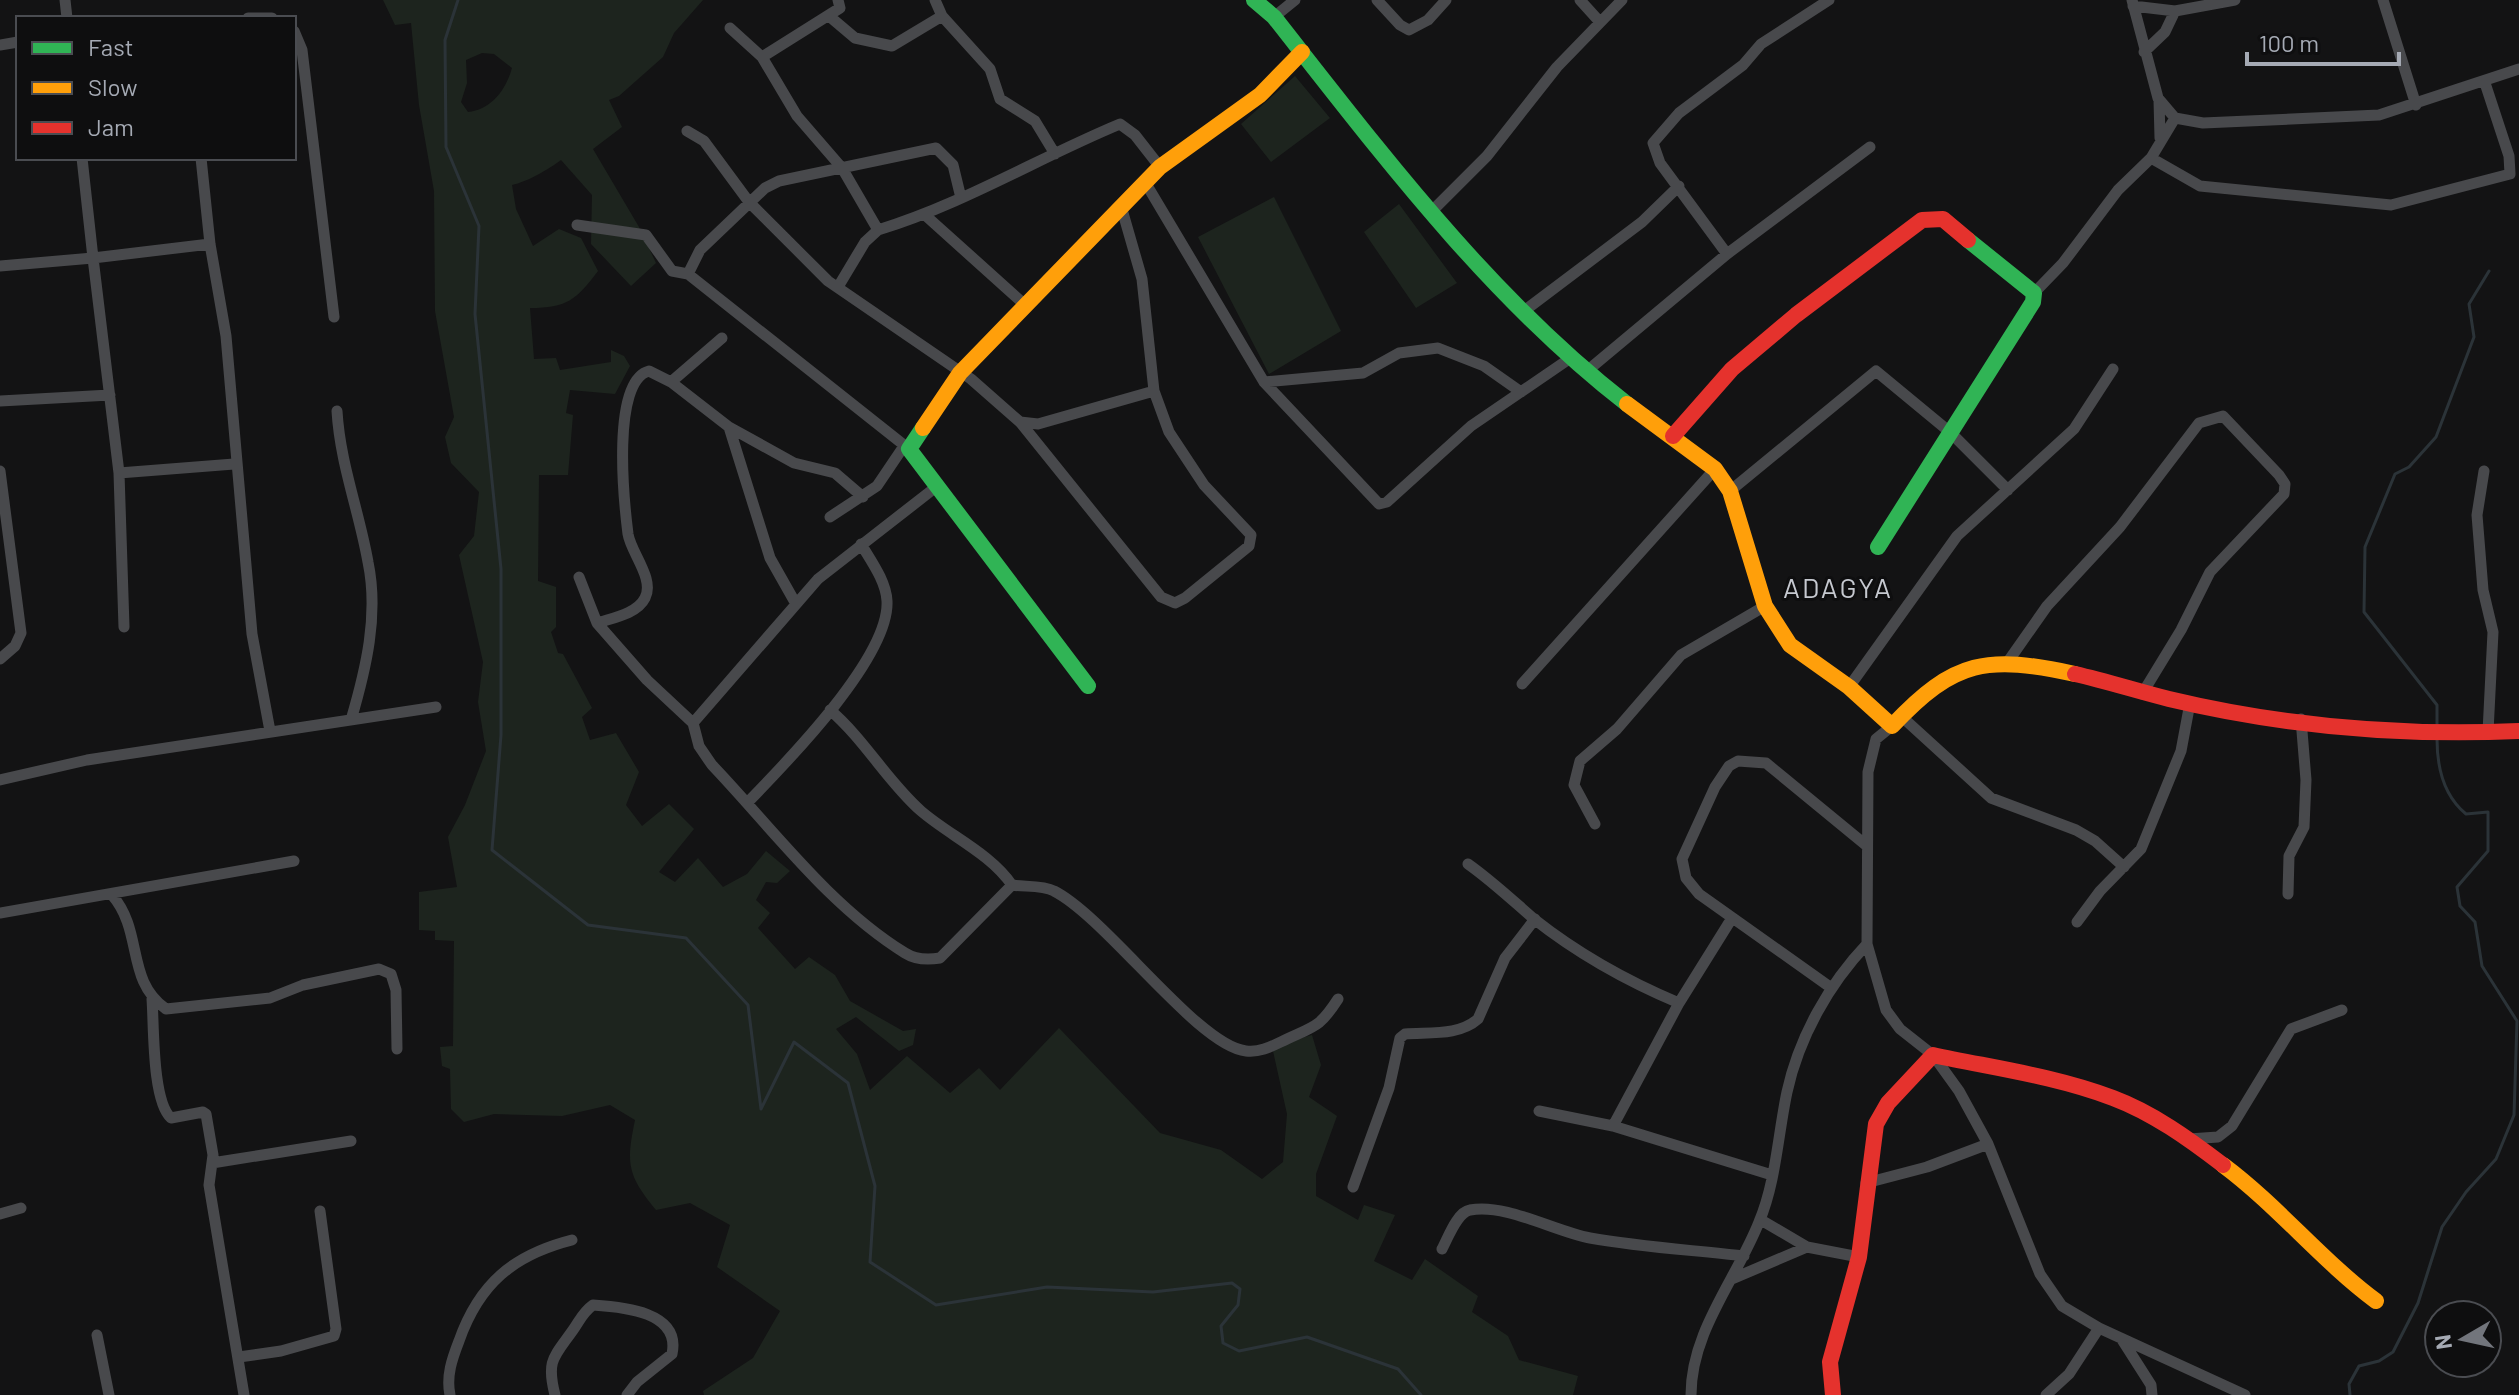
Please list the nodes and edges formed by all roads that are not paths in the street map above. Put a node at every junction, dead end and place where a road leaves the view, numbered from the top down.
1 (838, 0) edge
2 (935, 0) edge
3 (1254, 0) edge
4 (1295, 0) edge
5 (1377, 0) edge
6 (1446, 0) edge
7 (1580, 0) edge
8 (1622, 0) edge
9 (1829, 0) edge
10 (2235, 0) edge
11 (2383, 0) edge
12 (2132, 3) edge
13 (2175, 11) junction
14 (829, 16) junction
15 (942, 16) junction
16 (1274, 17) junction
17 (1599, 21) junction
18 (730, 28) dead end
19 (296, 36) edge
20 (1302, 52) junction
21 (2144, 52) junction
22 (762, 57) junction
23 (2519, 69) edge
24 (2485, 83) junction
25 (2158, 98) junction
26 (2416, 105) junction
27 (2175, 118) junction
28 (687, 131) dead end
29 (2159, 143) junction
30 (1870, 147) dead end
31 (1055, 154) junction
32 (2151, 158) junction
33 (82, 160) edge
34 (201, 160) edge
35 (1160, 167) junction
36 (842, 168) junction
37 (2514, 173) edge
38 (1145, 182) junction
39 (1679, 186) junction
40 (961, 198) junction
41 (749, 202) junction
42 (1121, 206) junction
43 (1432, 211) junction
44 (925, 215) junction
45 (577, 225) dead end
46 (878, 230) junction
47 (210, 244) junction
48 (1727, 254) junction
49 (93, 258) junction
50 (0, 266) edge
51 (688, 274) junction
52 (838, 287) junction
53 (2034, 293) junction
54 (1024, 304) junction
55 (1524, 311) junction
56 (334, 317) dead end
57 (722, 338) dead end
58 (1572, 357) junction
59 (2113, 369) dead end
60 (1587, 371) junction
61 (960, 373) junction
62 (671, 382) junction
63 (1264, 382) junction
64 (1154, 391) junction
65 (1521, 392) junction
66 (110, 395) junction
67 (0, 401) edge
68 (337, 411) dead end
69 (1020, 422) junction
70 (729, 427) junction
71 (1951, 433) junction
72 (1673, 436) junction
73 (907, 447) junction
74 (234, 464) junction
75 (1715, 469) junction
76 (0, 471) edge
77 (2484, 471) dead end
78 (119, 473) junction
79 (936, 487) junction
80 (2008, 490) junction
81 (1730, 491) junction
82 (863, 497) junction
83 (830, 517) dead end
84 (861, 544) junction
85 (1878, 547) dead end
86 (6, 557) edge
87 (579, 577) dead end
88 (796, 604) junction
89 (1765, 606) junction
90 (597, 623) junction
91 (124, 627) dead end
92 (0, 659) edge
93 (2007, 663) junction
94 (1522, 684) dead end
95 (1088, 686) dead end
96 (1849, 687) junction
97 (2142, 694) junction
98 (2190, 703) junction
99 (436, 707) dead end
100 (830, 710) junction
101 (2301, 719) junction
102 (351, 720) junction
103 (1896, 721) junction
104 (693, 723) junction
105 (270, 731) junction
106 (2519, 731) edge
107 (2488, 732) junction
108 (0, 780) edge
109 (748, 802) junction
110 (1595, 824) dead end
111 (1867, 846) junction
112 (294, 861) dead end
113 (1468, 864) dead end
114 (2124, 867) junction
115 (1012, 885) junction
116 (2288, 894) dead end
117 (112, 895) junction
118 (0, 913) edge
119 (1732, 918) junction
120 (1535, 919) junction
121 (2077, 922) dead end
122 (1867, 944) junction
123 (1830, 987) junction
124 (152, 999) junction
125 (1338, 999) dead end
126 (1679, 1003) junction
127 (2342, 1010) dead end
128 (397, 1049) dead end
129 (1933, 1055) junction
130 (1539, 1111) dead end
131 (1613, 1126) junction
132 (2188, 1139) junction
133 (351, 1141) dead end
134 (1988, 1144) junction
135 (212, 1163) junction
136 (1772, 1175) junction
137 (1866, 1183) junction
138 (1353, 1187) dead end
139 (21, 1208) dead end
140 (320, 1211) dead end
141 (0, 1214) edge
142 (1761, 1220) junction
143 (572, 1240) dead end
144 (1807, 1247) junction
145 (1442, 1249) dead end
146 (1744, 1256) junction
147 (1859, 1257) junction
148 (1732, 1279) junction
149 (2376, 1301) dead end
150 (2099, 1328) junction
151 (97, 1335) dead end
152 (2121, 1337) junction
153 (239, 1357) junction
154 (109, 1395) edge
155 (244, 1395) edge
156 (450, 1395) edge
157 (555, 1395) edge
158 (627, 1395) edge
159 (1691, 1395) edge
160 (1833, 1395) edge
161 (2046, 1395) edge
162 (2152, 1395) edge
163 (2245, 1395) edge

1 - 14 street
2 - 15 street
3 - 16 street
4 - 16 street
5 - 6 street
7 - 17 street
8 - 17 street
9 - 39 street
10 - 13 street
11 - 26 street
12 - 13 street
12 - 21 street
13 - 21 street
14 - 15 street
14 - 22 street
15 - 31 street
16 - 20 street
17 - 43 street
18 - 22 street
19 - 56 street
20 - 35 street
20 - 43 street
21 - 25 street
22 - 36 street
23 - 24 street
24 - 26 street
24 - 37 street
25 - 27 street
25 - 29 street
26 - 27 street
27 - 29 street
28 - 41 street
29 - 32 street
30 - 48 street
31 - 35 street
31 - 40 street
32 - 37 street
32 - 53 street
33 - 49 street
34 - 47 street
35 - 38 street
36 - 40 street
36 - 41 street
36 - 46 street
38 - 42 street
38 - 63 street
39 - 48 street
39 - 55 street
40 - 44 street
41 - 51 street
41 - 52 street
42 - 54 street
42 - 64 street
43 - 55 street
44 - 46 street
44 - 54 street
45 - 51 street
46 - 52 street
47 - 49 street
47 - 74 street
48 - 60 street
49 - 50 street
49 - 66 street
51 - 73 street
52 - 61 street
53 - 71 street
53 - 72 street
54 - 61 street
55 - 58 street
57 - 62 street
58 - 60 street
58 - 65 street
59 - 80 street
60 - 72 street
61 - 69 street
61 - 73 street
62 - 70 street
62 - 90 street
63 - 65 street
63 - 65 street
64 - 69 street
64 - 69 street
66 - 67 street
66 - 78 street
68 - 102 street
70 - 82 street
70 - 88 street
71 - 80 street
71 - 81 street
71 - 85 street
72 - 75 street
73 - 79 street
73 - 82 street
74 - 78 street
74 - 105 street
75 - 81 street
75 - 94 street
76 - 86 street
77 - 107 street
78 - 91 street
79 - 84 street
79 - 95 street
80 - 96 street
81 - 89 street
82 - 83 street
84 - 88 street
84 - 100 street
86 - 92 street
87 - 90 street
88 - 104 street
89 - 96 street
89 - 110 street
90 - 104 street
93 - 97 street
93 - 97 street
93 - 103 street
96 - 103 street
97 - 98 street
98 - 101 street
98 - 114 street
99 - 102 street
100 - 109 street
100 - 115 street
101 - 107 street
101 - 116 street
102 - 105 street
103 - 111 street
103 - 114 street
104 - 109 street
105 - 108 street
106 - 107 street
109 - 115 street
111 - 119 street
111 - 122 street
112 - 117 street
113 - 120 street
114 - 121 street
115 - 125 street
117 - 118 street
117 - 124 street
119 - 123 street
119 - 126 street
120 - 126 street
120 - 138 street
122 - 123 street
122 - 129 street
123 - 136 street
124 - 128 street
124 - 135 street
126 - 131 street
127 - 132 street
129 - 132 street
129 - 134 street
129 - 137 street
130 - 131 street
131 - 136 street
132 - 149 street
133 - 135 street
134 - 137 street
134 - 150 street
135 - 153 street
136 - 142 street
137 - 147 street
139 - 141 street
140 - 153 street
142 - 144 street
142 - 146 street
143 - 156 street
144 - 147 street
144 - 148 street
145 - 146 street
146 - 148 street
147 - 160 street
148 - 159 street
150 - 152 street
150 - 161 street
151 - 154 street
152 - 162 street
152 - 163 street
153 - 155 street
157 - 158 street

